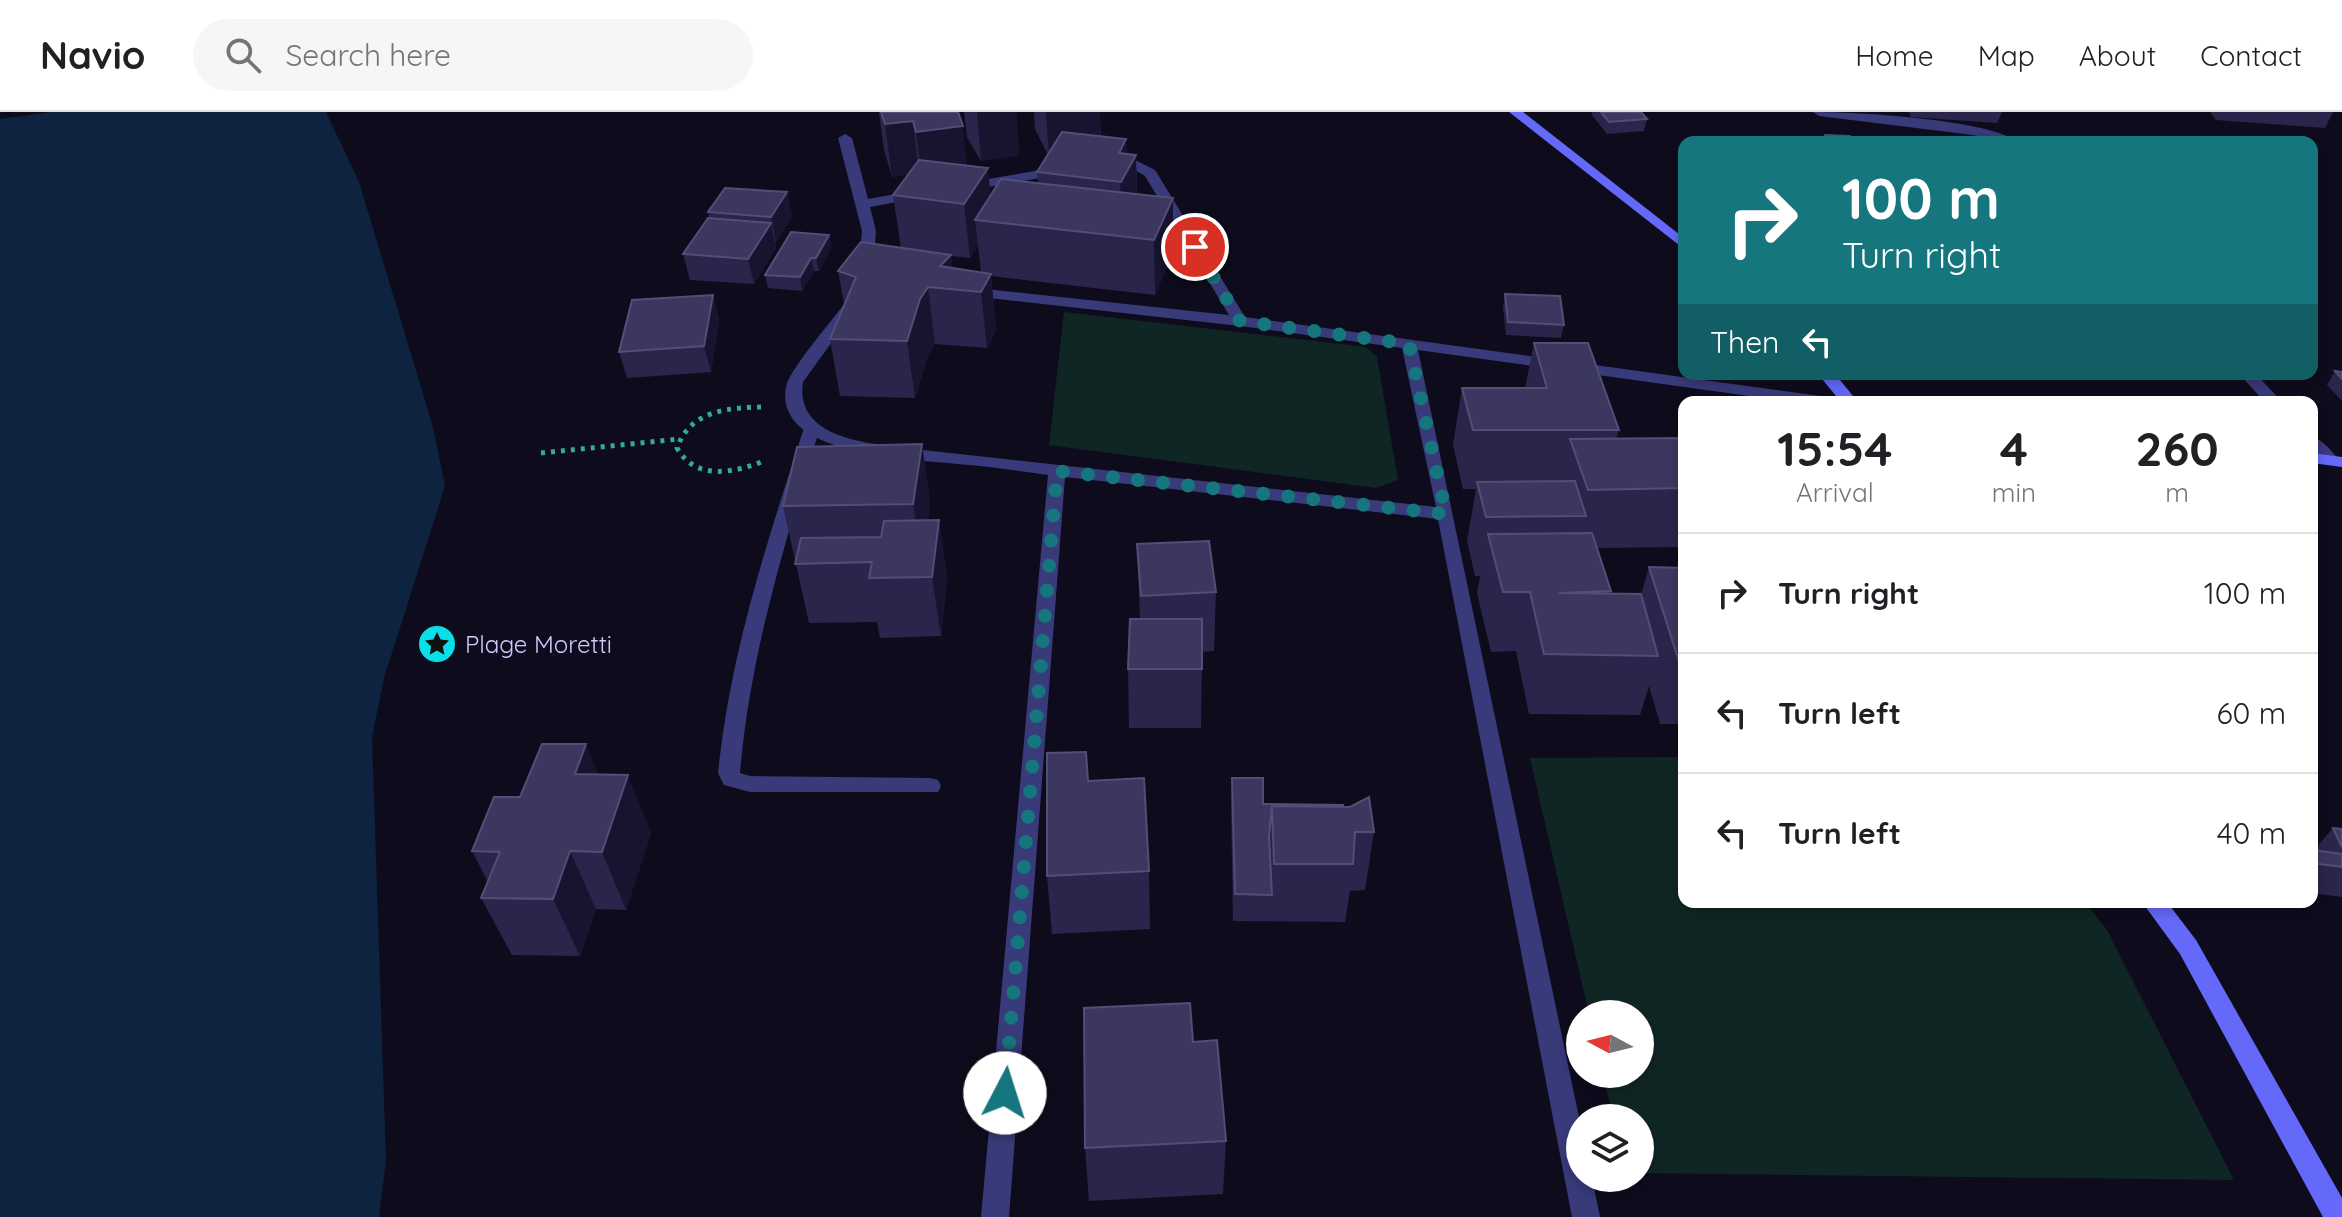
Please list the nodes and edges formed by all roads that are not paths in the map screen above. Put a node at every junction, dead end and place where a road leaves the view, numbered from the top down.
1 (1515, 112) edge
2 (1819, 112) edge
3 (1991, 136) edge
4 (845, 138) dead end
5 (1096, 165) edge
6 (1080, 168) edge
7 (955, 188) edge
8 (940, 191) edge
9 (862, 204) junction
10 (1678, 240) edge
11 (951, 290) edge
12 (1240, 321) junction
13 (1409, 344) junction
14 (1831, 380) edge
15 (2253, 380) edge
16 (1785, 396) edge
17 (1845, 396) edge
18 (2268, 396) edge
19 (810, 434) junction
20 (1057, 471) junction
21 (1446, 514) junction
22 (930, 786) dead end
23 (2159, 908) edge
24 (995, 1217) edge
25 (1586, 1217) edge
26 (2338, 1217) edge

1 - 10 main road
2 - 3 street
4 - 9 street
5 - 12 street
6 - 7 street
8 - 9 street
9 - 19 street
11 - 12 street
12 - 13 street
13 - 16 street
13 - 21 street
14 - 17 main road
15 - 18 street
19 - 20 street
19 - 22 street
20 - 21 street
20 - 24 street
21 - 25 street
23 - 26 main road

